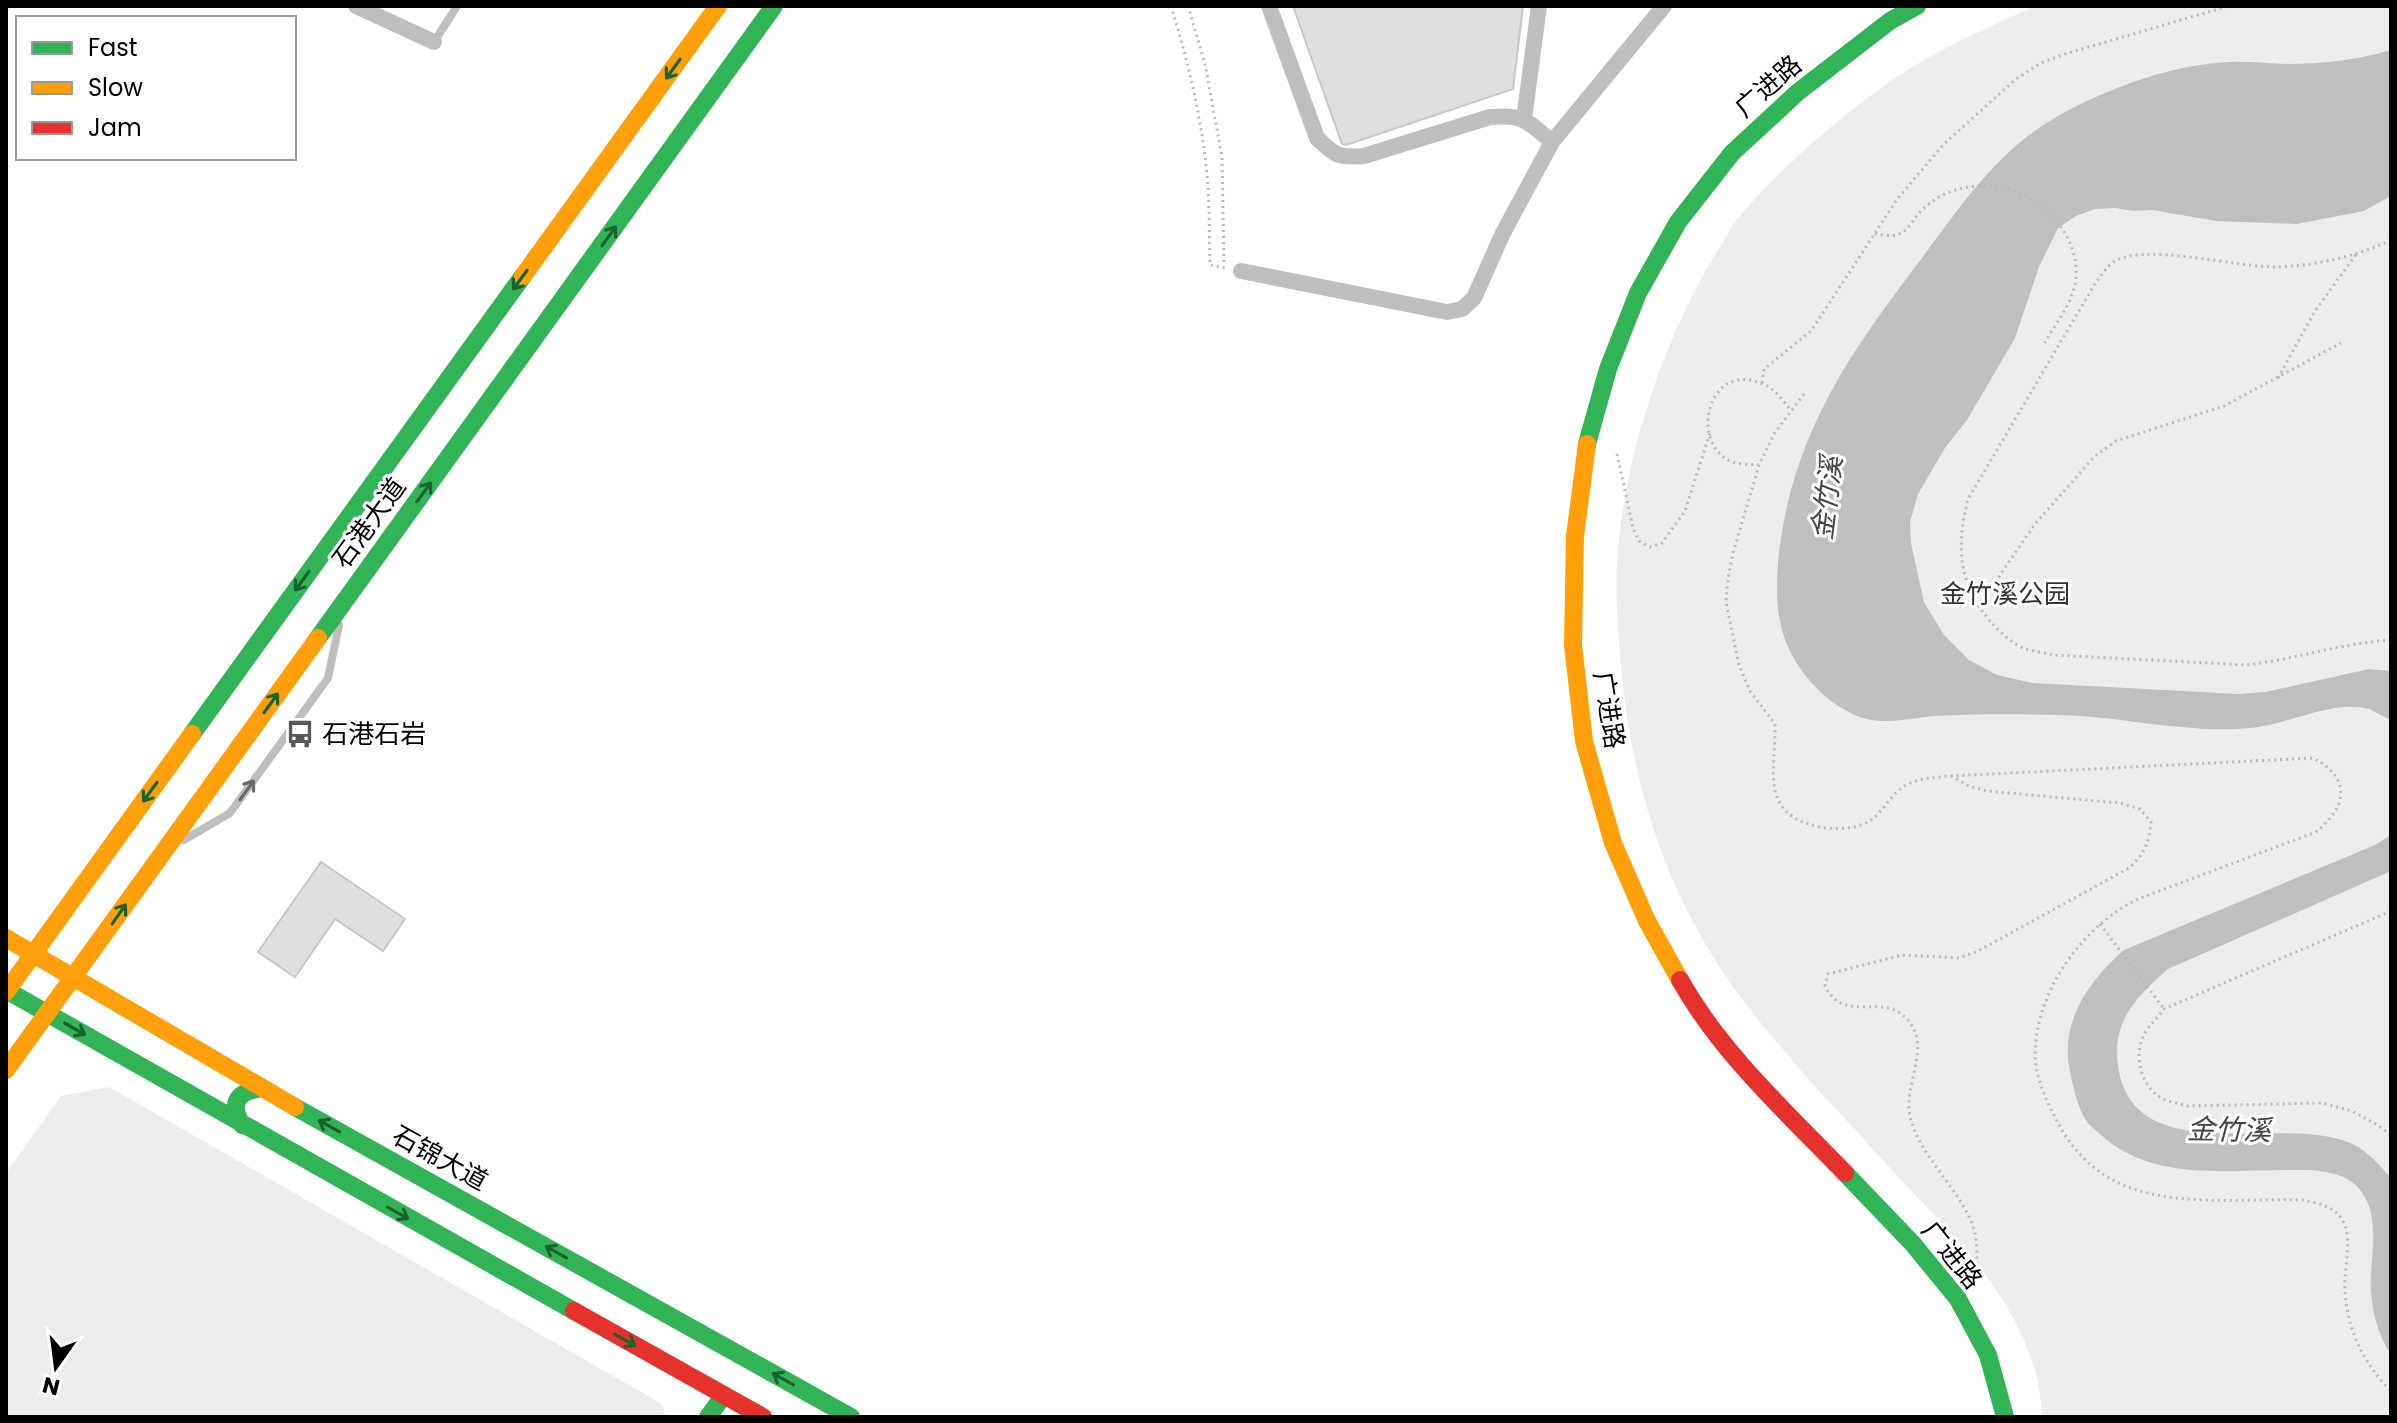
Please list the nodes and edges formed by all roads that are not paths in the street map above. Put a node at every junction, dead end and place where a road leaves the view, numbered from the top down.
1 (356, 6) edge
2 (457, 6) edge
3 (718, 6) edge
4 (774, 6) edge
5 (1269, 6) edge
6 (1539, 6) edge
7 (1664, 6) edge
8 (1917, 6) edge
9 (434, 42) joint
10 (1524, 119) junction
11 (1552, 142) junction
12 (1241, 271) dead end
13 (344, 603) junction
14 (163, 852) junction
15 (6, 938) edge
16 (32, 953) junction
17 (74, 977) junction
18 (6, 991) edge
19 (47, 1013) junction
20 (6, 1070) edge
21 (261, 1088) junction
22 (242, 1125) junction
23 (724, 1395) junction
24 (708, 1417) edge
25 (763, 1417) edge
26 (851, 1417) edge
27 (2005, 1417) edge

1 - 9 street
2 - 9 lane
3 -> 16 main road, 石港大道
13 -> 4 main road, 石港大道
5 - 10 street
6 - 10 street
7 - 11 street
8 - 27 main road, 广进路
10 - 11 street
11 - 12 street
14 -> 13 main road, 石港大道
14 -> 13 lane
17 -> 14 main road, 石港大道
15 - 16 main road, 石锦大道
16 - 17 main road, 石锦大道
16 - 18 main road, 石港大道
17 - 19 main road, 石港大道
17 - 21 main road, 石锦大道
18 - 19 main road
19 - 20 main road, 石港大道
19 -> 22 main road
21 - 22 main road
26 -> 21 main road, 石锦大道
22 -> 23 main road
23 - 24 main road
23 - 25 main road

